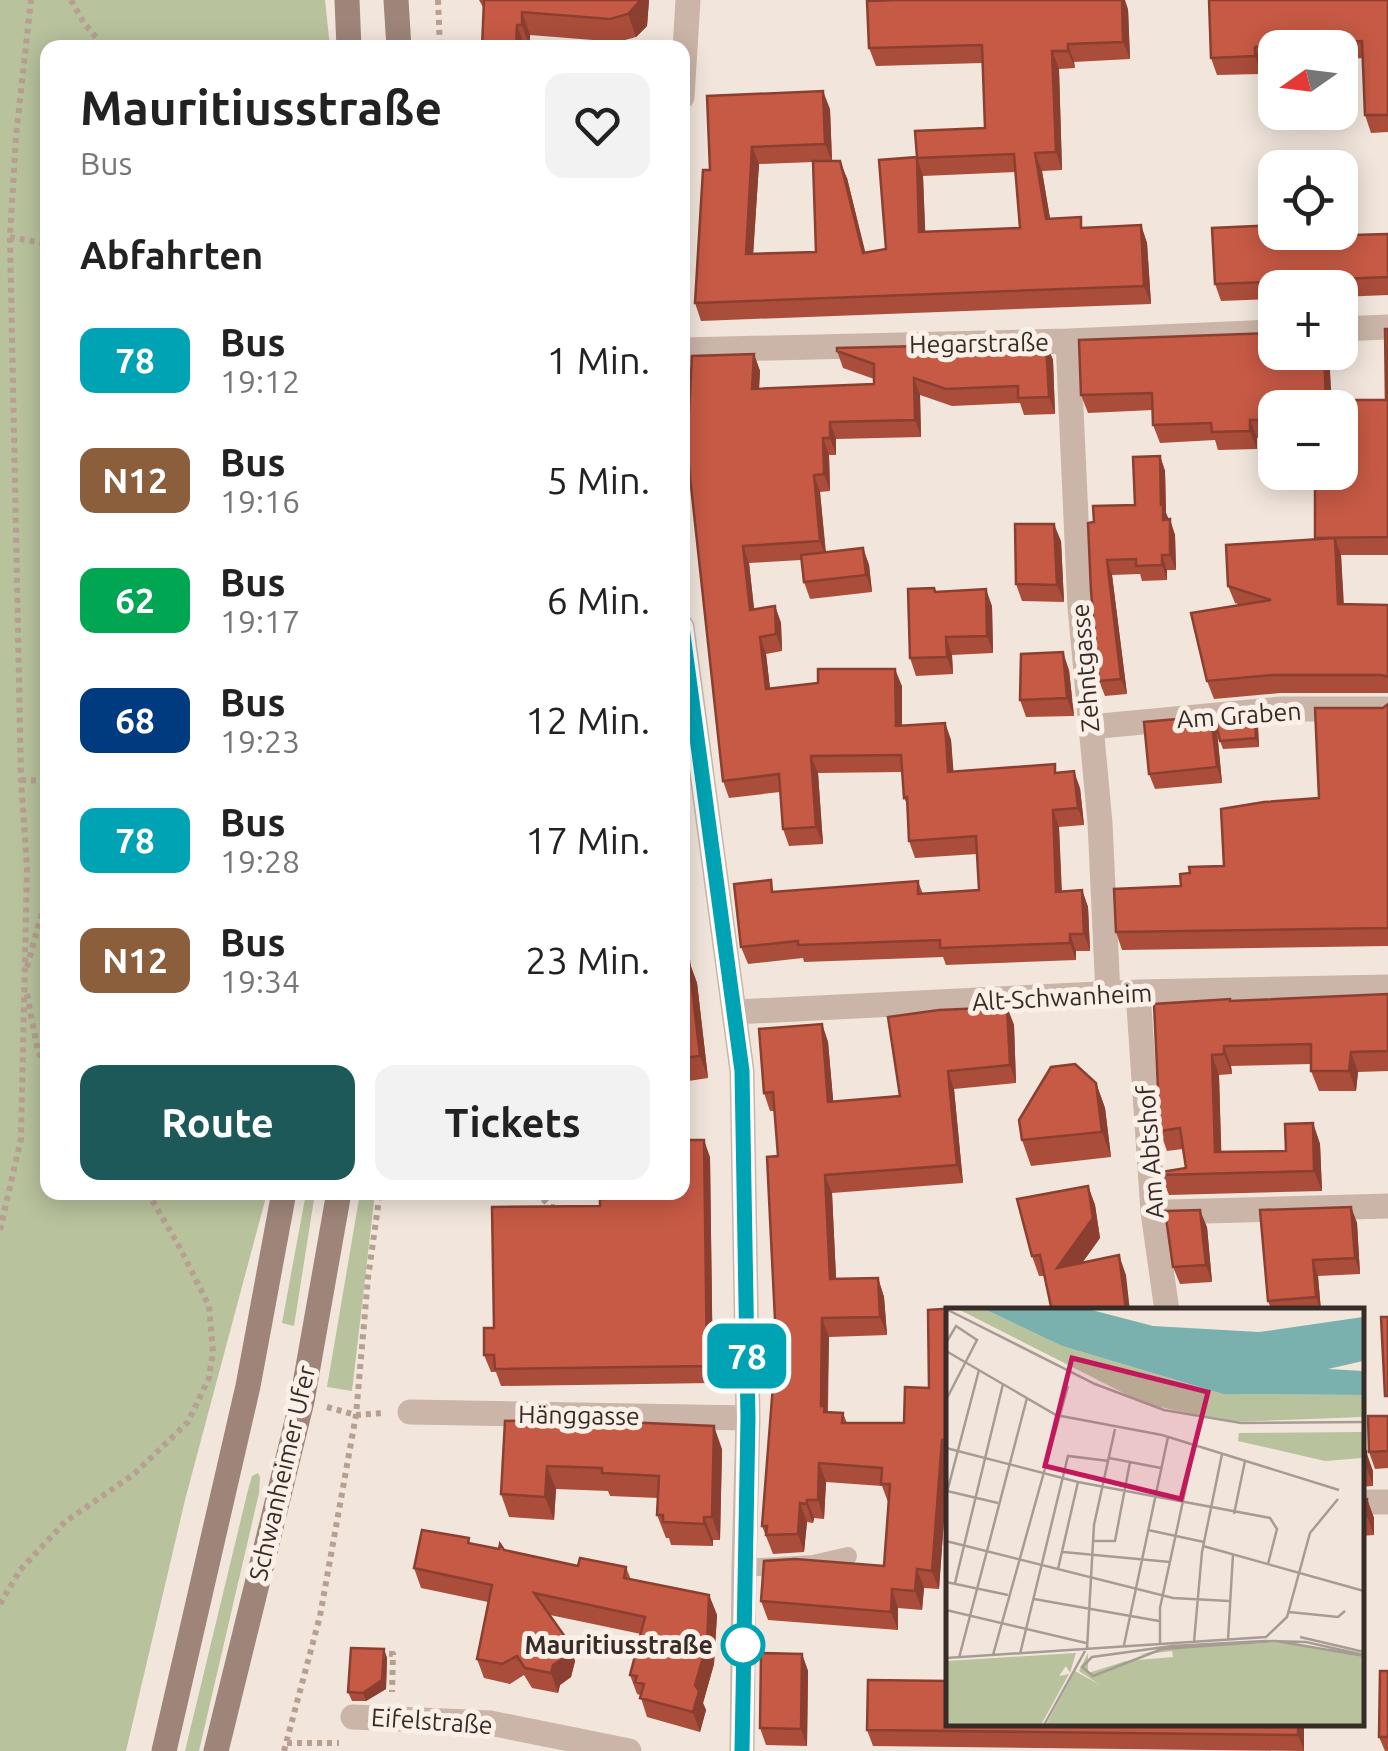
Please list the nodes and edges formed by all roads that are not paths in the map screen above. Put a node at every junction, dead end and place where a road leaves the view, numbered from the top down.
1 (347, 0) edge
2 (396, 0) edge
3 (688, 0) edge
4 (350, 40) edge
5 (398, 40) edge
6 (686, 40) edge
7 (1388, 327) edge
8 (1358, 328) edge
9 (1258, 333) edge
10 (1068, 341) junction
11 (690, 350) edge
12 (690, 684) edge
13 (1388, 709) edge
14 (1090, 727) junction
15 (1388, 987) edge
16 (1138, 992) junction
17 (1108, 995) junction
18 (736, 1012) junction
19 (283, 1200) edge
20 (339, 1200) edge
21 (1388, 1206) edge
22 (1153, 1212) junction
23 (1167, 1308) edge
24 (410, 1412) dead end
25 (748, 1418) junction
26 (848, 1556) dead end
27 (744, 1568) junction
28 (353, 1716) dead end
29 (164, 1751) edge
30 (216, 1751) edge
31 (629, 1751) edge
32 (742, 1751) edge

1 - 4 main road
2 - 5 main road
3 - 6 street
7 - 8 street
9 - 10 street, Hegarstraße
10 - 11 street, Hegarstraße
10 - 14 street, Zehntgasse
12 - 18 street
13 - 14 street, Am Graben
14 - 17 street, Zehntgasse
15 - 16 street, Alt-Schwanheim
16 - 17 street, Alt-Schwanheim
16 - 22 street, Am Abtshof
17 - 18 street, Alt-Schwanheim
18 - 25 street
19 - 29 main road, Schwanheimer Ufer
20 - 30 main road, Schwanheimer Ufer
21 - 22 street
22 - 23 street, Am Abtshof
24 - 25 street, Hänggasse
25 - 27 street
26 - 27 lane
27 - 32 street
28 - 31 street, Eifelstraße

